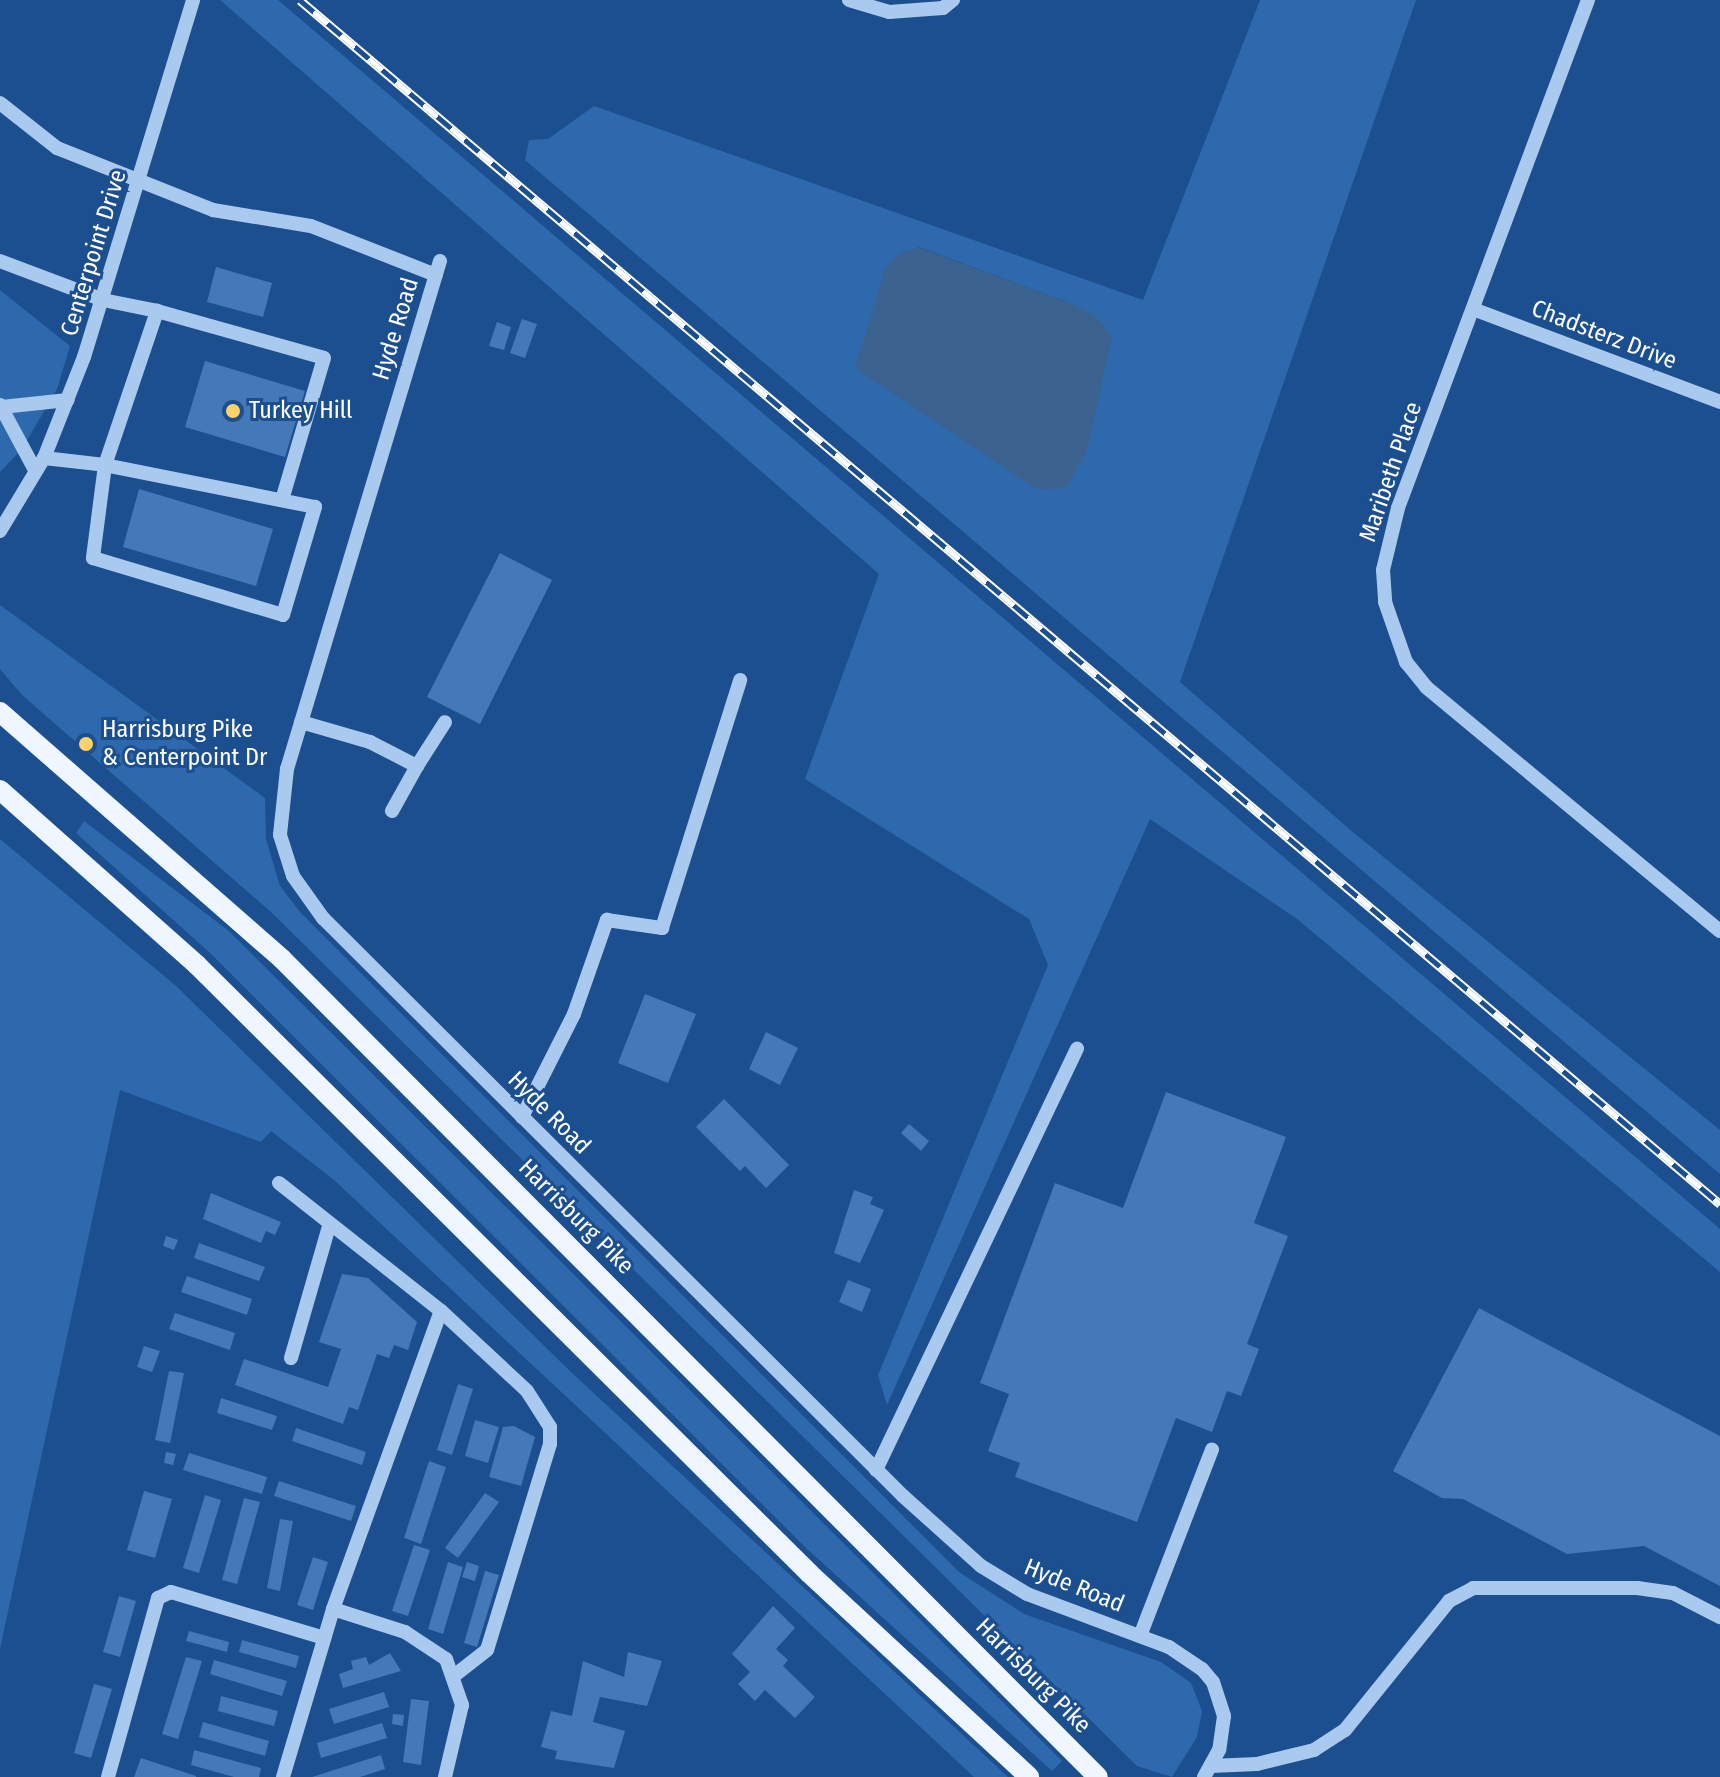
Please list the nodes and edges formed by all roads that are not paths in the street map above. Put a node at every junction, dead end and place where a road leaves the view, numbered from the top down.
1 (193, 0) edge
2 (849, 0) edge
3 (953, 0) edge
4 (1588, 0) edge
5 (0, 103) edge
6 (140, 180) junction
7 (3, 268) edge
8 (103, 300) junction
9 (1473, 309) junction
10 (157, 311) junction
11 (68, 400) junction
12 (1720, 402) edge
13 (1, 406) edge
14 (40, 464) junction
15 (105, 465) junction
16 (282, 500) junction
17 (5, 512) edge
18 (0, 531) edge
19 (740, 680) dead end
20 (0, 712) edge
21 (301, 722) junction
22 (445, 722) dead end
23 (417, 766) junction
24 (0, 790) edge
25 (392, 811) dead end
26 (1720, 931) edge
27 (1077, 1048) dead end
28 (522, 1117) junction
29 (279, 1183) dead end
30 (329, 1226) junction
31 (441, 1311) junction
32 (291, 1358) dead end
33 (1212, 1449) dead end
34 (876, 1470) junction
35 (333, 1609) junction
36 (1720, 1617) edge
37 (1140, 1636) junction
38 (324, 1638) junction
39 (455, 1675) junction
40 (1208, 1771) edge
41 (108, 1777) edge
42 (283, 1777) edge
43 (445, 1777) edge
44 (1029, 1777) edge
45 (1098, 1777) edge

1 - 6 street, Centerpoint Drive
2 - 3 street
4 - 9 street, Maribeth Place
5 - 6 street
6 - 8 street, Centerpoint Drive
6 - 21 street, Hyde Road
7 - 8 street
8 - 10 street
8 - 11 street, Centerpoint Drive
9 - 12 street, Chadsterz Drive
9 - 26 street, Maribeth Place
10 - 15 street
10 - 16 street
11 - 13 street
11 - 14 street, Centerpoint Drive
13 - 14 street
14 - 15 street
14 - 17 street, Centerpoint Drive
15 - 16 street
15 - 16 street
17 - 18 street, Centerpoint Drive
19 - 28 street
20 - 45 main road, Harrisburg Pike
21 - 23 street
21 - 28 street, Hyde Road
22 - 23 street
23 - 25 street
24 - 44 main road
27 - 34 street
28 - 34 street, Hyde Road
29 - 30 street
30 - 31 street
30 - 32 street
31 - 35 street
31 - 39 street
33 - 37 street
34 - 37 street, Hyde Road
35 - 38 street
35 - 39 street
36 - 40 street
37 - 40 street, Hyde Road
38 - 41 street
38 - 42 street
39 - 43 street

